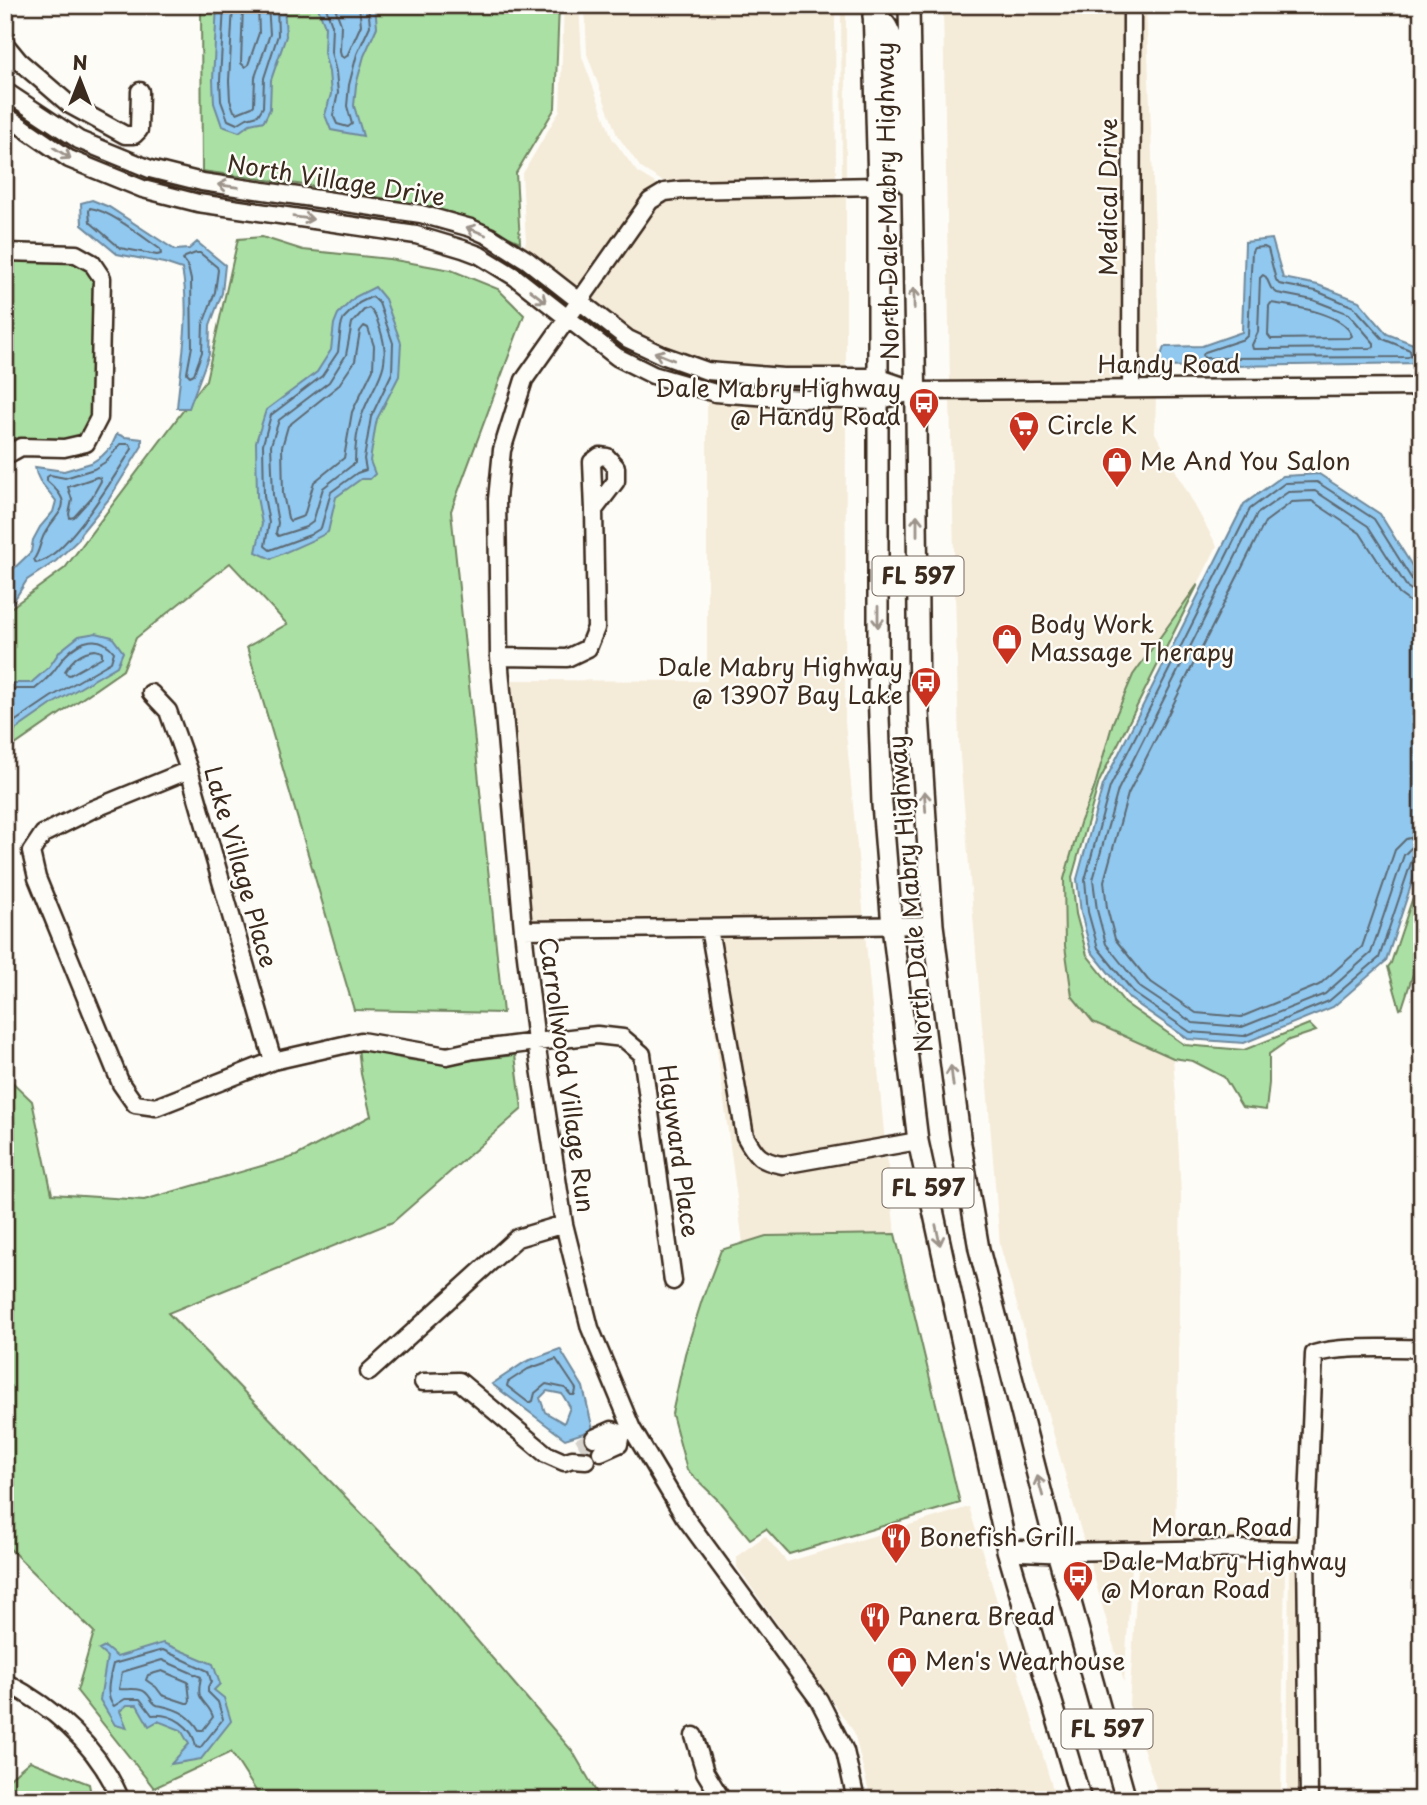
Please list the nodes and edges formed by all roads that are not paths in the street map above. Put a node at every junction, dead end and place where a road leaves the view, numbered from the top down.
1 (909, 5) edge
2 (1132, 5) edge
3 (873, 11) edge
4 (5, 44) edge
5 (5, 91) edge
6 (140, 91) dead end
7 (5, 115) edge
8 (877, 186) junction
9 (911, 198) junction
10 (5, 252) edge
11 (579, 301) junction
12 (567, 318) junction
13 (721, 372) junction
14 (877, 377) junction
15 (1422, 387) edge
16 (1131, 388) junction
17 (916, 391) junction
18 (715, 393) junction
19 (877, 401) junction
20 (5, 456) edge
21 (594, 510) dead end
22 (499, 657) junction
23 (151, 693) dead end
24 (189, 770) junction
25 (933, 925) junction
26 (892, 926) junction
27 (709, 928) junction
28 (523, 930) junction
29 (536, 1042) junction
30 (273, 1061) junction
31 (918, 1141) junction
32 (564, 1224) junction
33 (673, 1281) dead end
34 (1422, 1348) edge
35 (369, 1372) dead end
36 (423, 1382) dead end
37 (626, 1431) junction
38 (597, 1445) tunnel mouth
39 (579, 1455) tunnel mouth
40 (1306, 1550) junction
41 (1057, 1552) junction
42 (1009, 1559) junction
43 (5, 1682) edge
44 (694, 1736) dead end
45 (121, 1800) edge
46 (722, 1800) edge
47 (856, 1800) edge
48 (1080, 1800) edge
49 (1126, 1800) edge
50 (1309, 1800) edge

1 - 9 main road, North Dale Mabry Highway / FL 597
2 - 16 street, Medical Drive
3 - 8 main road, North Dale Mabry Highway / FL 597
3 - 9 main road
4 - 6 street
11 -> 5 street, North Village Drive
7 -> 12 street, North Village Drive
8 - 11 street, Carrollwood Village Run
8 - 14 main road, North Dale Mabry Highway / FL 597
17 -> 9 main road, North Dale Mabry Highway / FL 597
10 - 20 street
11 - 12 street, Carrollwood Village Run
13 -> 11 street, North Village Drive
12 - 18 street, North Village Drive
12 - 22 street, Carrollwood Village Run
13 - 14 street, North Village Drive
13 - 18 street
14 - 17 street, North Village Drive
14 - 19 main road, North Dale Mabry Highway / FL 597
15 - 16 street, Handy Road
16 - 17 street, Handy Road
17 - 19 street, North Village Drive
25 -> 17 main road, North Dale Mabry Highway / FL 597
18 - 19 street, North Village Drive
19 -> 26 main road, North Dale Mabry Highway / FL 597
21 - 22 street
22 - 28 street, Carrollwood Village Run
23 - 24 street, Lake Village Place
24 - 30 street, Lake Village Place
24 - 30 street, Hayward Place
25 - 26 street
41 -> 25 main road, North Dale Mabry Highway / FL 597
26 - 27 street
26 - 31 main road, North Dale Mabry Highway / FL 597
27 - 28 street
27 - 31 street
28 - 29 street, Carrollwood Village Run
29 - 30 street, Hayward Place
29 - 32 street, Carrollwood Village Run
29 - 33 street, Hayward Place
31 -> 42 main road, North Dale Mabry Highway / FL 597
32 - 35 street
32 - 37 street, Carrollwood Village Run
34 - 40 street
36 - 39 street
37 - 38 street
37 - 47 street, Carrollwood Village Run
40 - 41 street, Moran Road
40 - 50 street, Moran Road
41 - 42 main road
41 - 49 main road, North Dale Mabry Highway / FL 597
42 - 48 main road, North Dale Mabry Highway / FL 597
43 - 45 street
44 - 46 street

